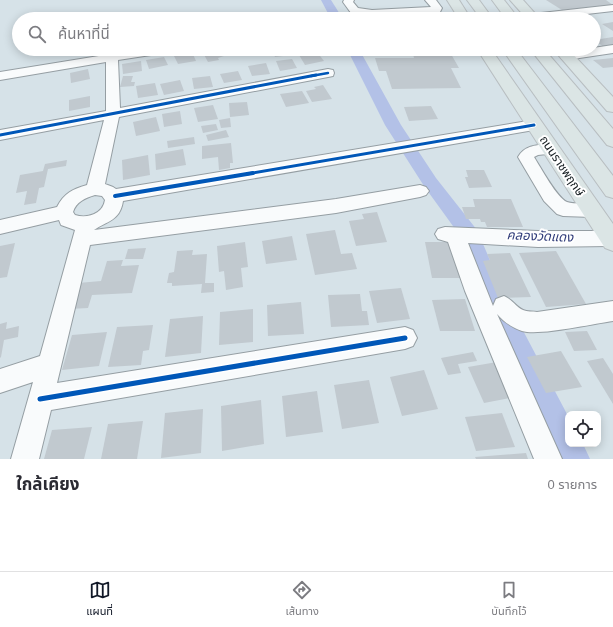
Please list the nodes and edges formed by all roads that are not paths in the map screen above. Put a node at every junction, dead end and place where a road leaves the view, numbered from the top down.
1 (349, 0) edge
2 (473, 0) edge
3 (498, 0) edge
4 (516, 0) edge
5 (453, 2) edge
6 (546, 5) dead end
7 (434, 8) edge
8 (613, 8) edge
9 (355, 12) edge
10 (404, 12) edge
11 (460, 12) edge
12 (482, 12) edge
13 (507, 12) edge
14 (527, 12) edge
15 (555, 12) edge
16 (576, 12) edge
17 (613, 49) edge
18 (601, 50) edge
19 (124, 56) edge
20 (489, 56) edge
21 (514, 56) edge
22 (543, 56) edge
23 (567, 56) edge
24 (112, 58) junction
25 (328, 73) dead end
26 (0, 76) edge
27 (610, 100) edge
28 (113, 113) junction
29 (534, 125) junction
30 (0, 135) edge
31 (613, 141) edge
32 (550, 149) junction
33 (95, 189) junction
34 (420, 191) dead end
35 (613, 191) edge
36 (115, 196) junction
37 (592, 210) junction
38 (64, 212) junction
39 (0, 227) edge
40 (84, 231) junction
41 (612, 240) edge
42 (504, 306) dead end
43 (613, 311) edge
44 (405, 338) dead end
45 (50, 364) junction
46 (0, 381) edge
47 (40, 399) junction
48 (25, 459) edge
49 (548, 459) edge

1 - 9 street
2 - 12 main road
3 - 13 main road
4 - 14 main road
5 - 7 street
5 - 11 main road
6 - 15 street
7 - 10 street
8 - 16 street
17 - 18 street
19 - 24 street
20 - 29 main road, ถนนราชพฤกษ์
21 - 35 main road, ถนนราชพฤกษ์
22 - 31 main road
23 - 27 main road
24 - 26 street
24 - 28 street
25 - 28 street
28 - 30 street
28 - 33 street
29 - 32 main road, ถนนราชพฤกษ์
29 - 36 street
32 - 37 main road, ถนนราชพฤกษ์
32 - 37 street
33 - 36 street
33 - 38 street
34 - 40 street
36 - 40 street
37 - 41 main road, ถนนราชพฤกษ์
38 - 39 street
38 - 40 street
40 - 45 street
41 - 49 street
42 - 43 street
44 - 47 street
45 - 46 street
45 - 47 street
47 - 48 street

